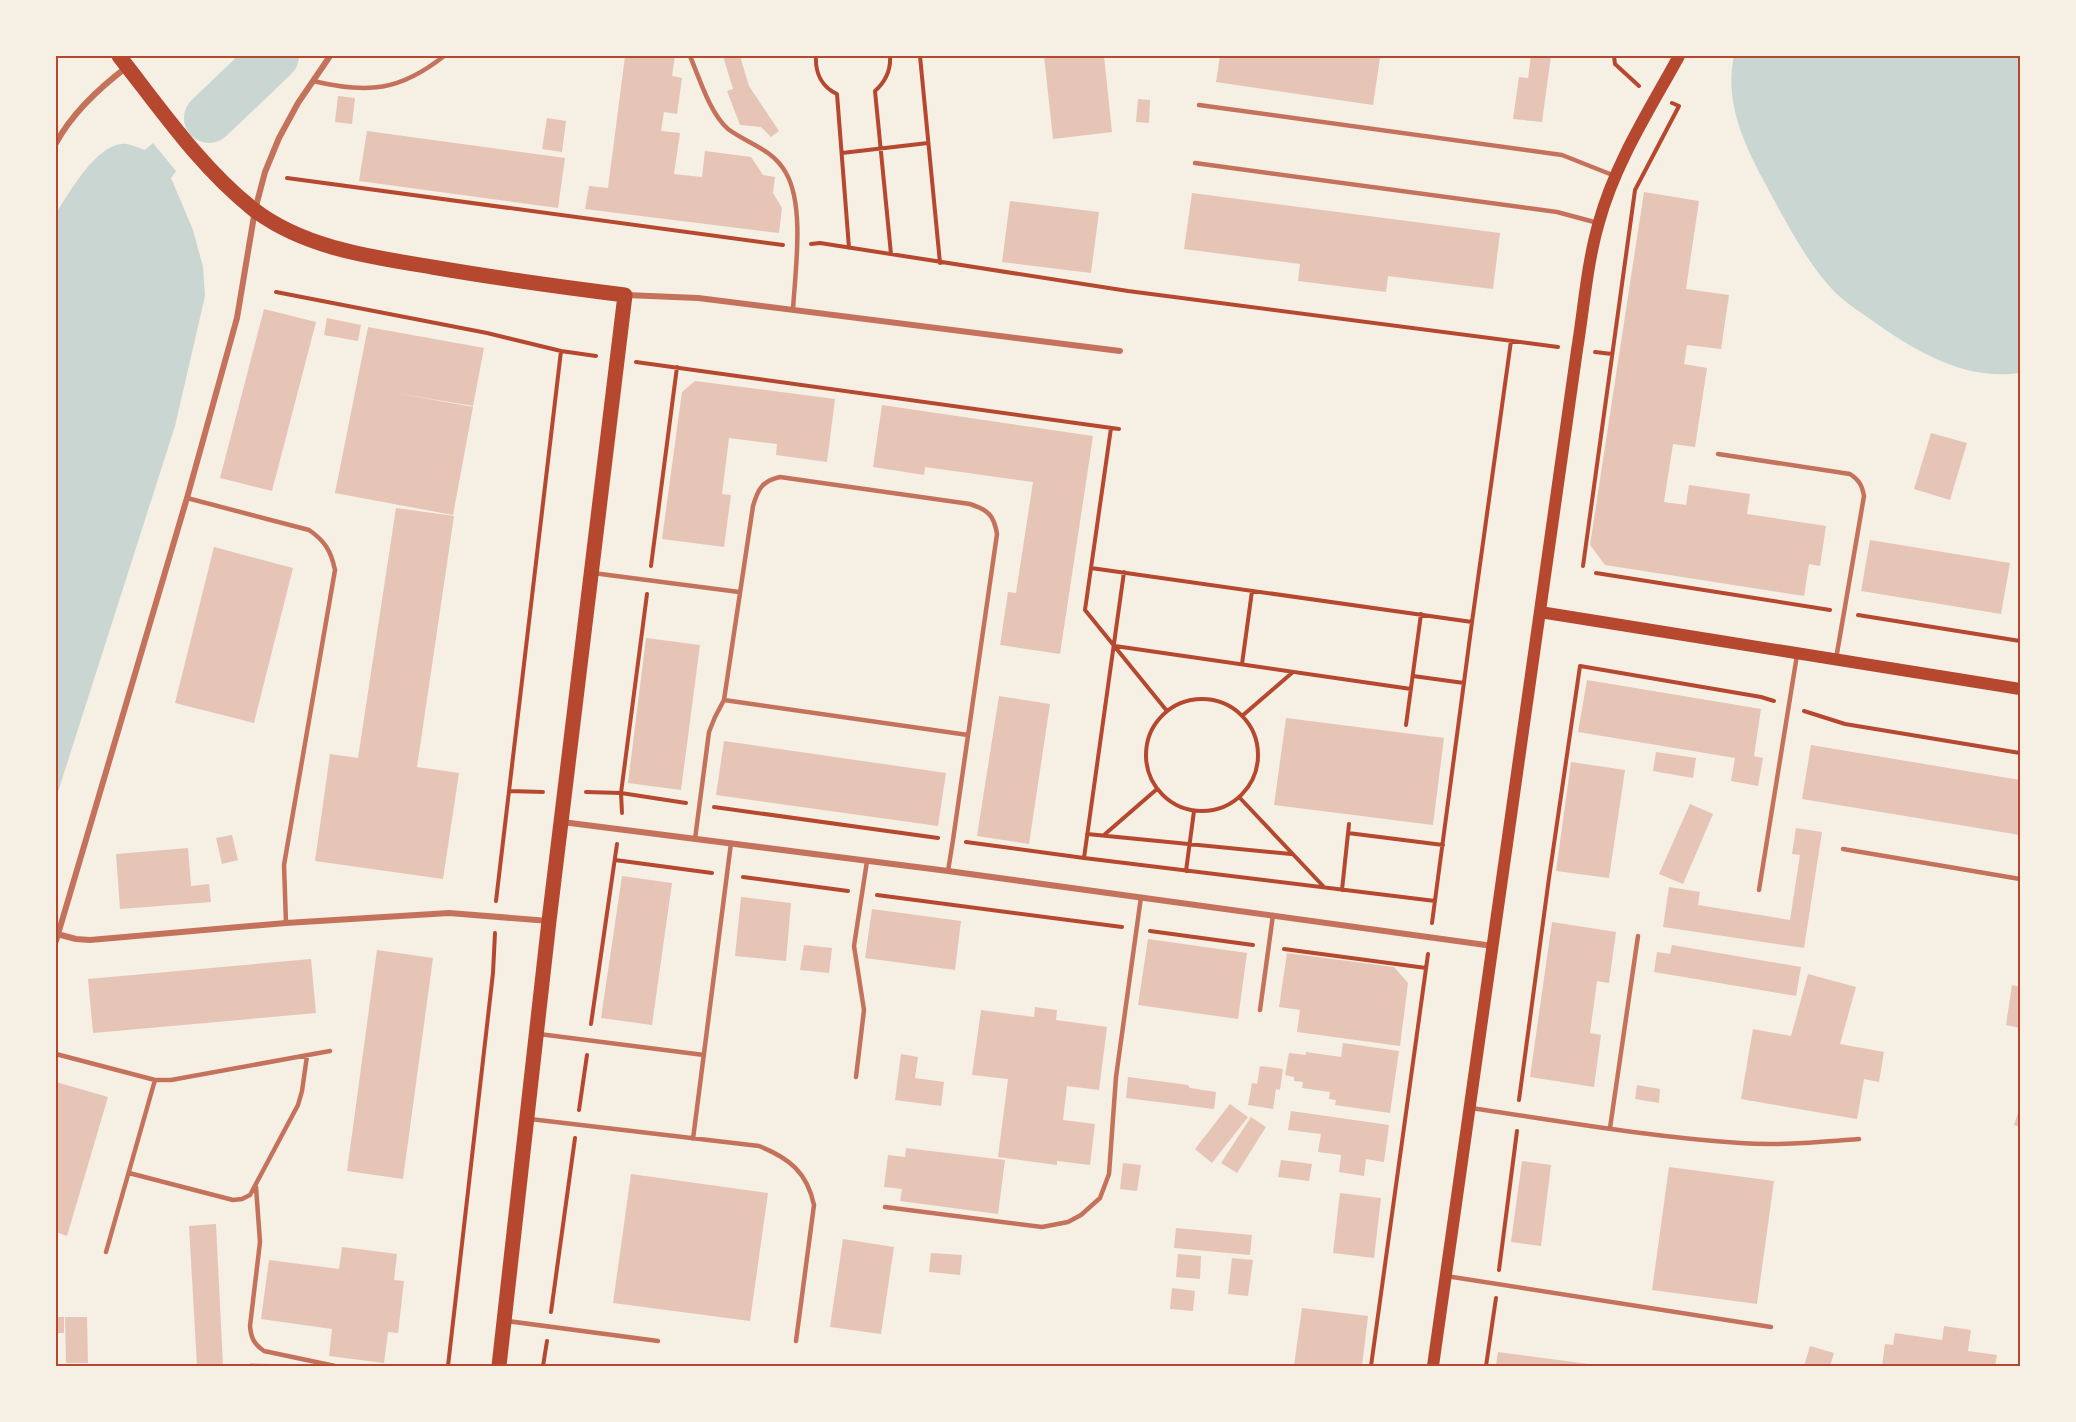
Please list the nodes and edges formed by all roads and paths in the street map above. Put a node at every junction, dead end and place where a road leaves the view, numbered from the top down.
1 (330, 56) edge
2 (444, 56) edge
3 (690, 56) edge
4 (816, 56) edge
5 (890, 56) edge
6 (920, 56) edge
7 (1614, 56) edge
8 (1679, 56) edge
9 (122, 59) edge
10 (313, 81) junction
11 (1658, 96) junction
12 (1199, 105) dead end
13 (56, 143) edge
14 (928, 143) junction
15 (880, 148) junction
16 (842, 153) junction
17 (1195, 163) dead end
18 (1615, 176) junction
19 (287, 178) dead end
20 (255, 210) junction
21 (1598, 223) junction
22 (797, 245) junction
23 (849, 248) junction
24 (891, 254) junction
25 (940, 262) junction
26 (276, 292) dead end
27 (625, 295) junction
28 (793, 310) junction
29 (1511, 341) junction
30 (1521, 342) dead end
31 (561, 351) junction
32 (1120, 351) dead end
33 (618, 359) junction
34 (677, 367) junction
35 (1111, 428) junction
36 (1119, 429) dead end
37 (1718, 454) dead end
38 (187, 498) junction
39 (1583, 566) dead end
40 (1091, 568) junction
41 (1124, 572) junction
42 (592, 573) junction
43 (1596, 573) dead end
44 (649, 580) junction
45 (1252, 591) junction
46 (739, 592) junction
47 (1540, 612) junction
48 (1844, 612) junction
49 (1421, 614) junction
50 (1472, 622) junction
51 (2020, 641) edge
52 (1113, 645) junction
53 (1797, 652) junction
54 (1836, 659) junction
55 (1242, 664) junction
56 (1580, 666) dead end
57 (1293, 672) junction
58 (1413, 676) junction
59 (1464, 683) junction
60 (1411, 689) junction
61 (2020, 689) edge
62 (724, 700) junction
63 (1167, 711) junction
64 (1242, 716) junction
65 (1406, 725) dead end
66 (968, 735) junction
67 (1157, 789) junction
68 (509, 791) junction
69 (565, 792) junction
70 (621, 793) junction
71 (1239, 797) junction
72 (699, 804) junction
73 (1194, 811) junction
74 (562, 822) junction
75 (1349, 824) dead end
76 (619, 829) junction
77 (1348, 833) junction
78 (1087, 834) junction
79 (1104, 835) junction
80 (695, 839) junction
81 (952, 840) junction
82 (731, 843) junction
83 (1189, 844) junction
84 (1443, 845) junction
85 (1843, 849) dead end
86 (1291, 854) junction
87 (1084, 858) junction
88 (615, 860) junction
89 (867, 861) junction
90 (948, 871) junction
91 (1186, 871) junction
92 (727, 875) junction
93 (2020, 879) edge
94 (1324, 887) junction
95 (1342, 890) junction
96 (1759, 890) dead end
97 (862, 893) junction
98 (1141, 897) junction
99 (1435, 901) junction
100 (495, 915) junction
101 (1273, 915) junction
102 (549, 921) junction
103 (286, 924) junction
104 (1136, 929) junction
105 (1638, 936) dead end
106 (56, 937) edge
107 (1431, 937) junction
108 (1494, 946) junction
109 (1269, 947) junction
110 (1426, 968) junction
111 (1260, 1010) dead end
112 (537, 1034) junction
113 (589, 1041) junction
114 (330, 1051) dead end
115 (56, 1054) edge
116 (704, 1055) junction
117 (307, 1056) junction
118 (856, 1077) dead end
119 (155, 1080) junction
120 (1470, 1108) junction
121 (1519, 1115) junction
122 (528, 1118) junction
123 (577, 1125) junction
124 (1610, 1128) junction
125 (693, 1139) junction
126 (1859, 1139) dead end
127 (129, 1173) junction
128 (256, 1187) junction
129 (885, 1208) dead end
130 (106, 1252) dead end
131 (1446, 1276) junction
132 (1497, 1284) junction
133 (504, 1321) junction
134 (549, 1327) junction
135 (1771, 1327) dead end
136 (658, 1341) dead end
137 (796, 1341) dead end
138 (335, 1366) edge
139 (448, 1366) edge
140 (499, 1366) edge
141 (543, 1366) edge
142 (1371, 1366) edge
143 (1433, 1366) edge
144 (1486, 1366) edge

1 - 10 street
2 - 10 lane
3 - 22 lane
4 - 16 path
5 - 15 path
6 - 14 path
7 - 11 path
8 - 11 main road
9 - 13 street
9 - 20 main road
10 - 20 street
11 - 18 main road
11 - 39 path
12 - 18 lane
14 - 15 path
14 - 25 path
15 - 16 path
15 - 24 path
16 - 23 path
17 - 21 lane
18 - 21 main road
19 - 22 path
20 - 27 main road
20 - 38 street
21 - 47 main road
22 - 23 path
22 - 28 lane
23 - 24 path
24 - 25 path
25 - 29 path
26 - 31 path
27 - 28 street
27 - 33 main road
28 - 32 street
29 - 30 path
29 - 50 path
31 - 33 path
31 - 68 path
33 - 34 path
33 - 42 main road
34 - 35 path
34 - 44 path
35 - 36 path
35 - 40 path
37 - 48 lane
38 - 103 lane
38 - 106 street
40 - 41 path
40 - 52 path
41 - 45 path
41 - 52 path
42 - 44 lane
42 - 69 main road
43 - 48 path
44 - 46 lane
44 - 70 path
45 - 49 path
45 - 55 path
46 - 62 lane
46 - 66 lane
47 - 53 main road
47 - 108 main road
48 - 51 path
48 - 54 lane
49 - 50 path
49 - 58 path
50 - 59 path
52 - 55 path
52 - 63 path
52 - 78 path
53 - 54 main road
53 - 96 lane
54 - 61 main road
55 - 57 path
56 - 121 path
57 - 60 path
57 - 64 path
58 - 59 path
58 - 60 path
59 - 84 path
60 - 65 path
62 - 66 lane
62 - 72 lane
63 - 64 path
63 - 67 path
64 - 71 path
66 - 81 lane
67 - 73 path
67 - 79 path
68 - 69 path
68 - 100 path
69 - 70 path
69 - 74 main road
70 - 72 path
70 - 76 path
71 - 73 path
71 - 86 path
72 - 80 lane
72 - 81 path
73 - 83 path
74 - 76 street
74 - 102 main road
75 - 77 path
76 - 80 street
76 - 88 path
77 - 84 path
77 - 95 path
78 - 79 path
78 - 87 path
79 - 83 path
80 - 82 street
81 - 87 path
81 - 90 lane
82 - 89 street
82 - 92 lane
83 - 86 path
83 - 91 path
84 - 99 path
85 - 93 lane
86 - 94 path
87 - 91 path
88 - 92 path
88 - 113 path
89 - 90 street
89 - 97 lane
90 - 98 street
91 - 94 path
92 - 97 path
92 - 116 lane
94 - 95 path
95 - 99 path
97 - 104 path
97 - 118 lane
98 - 101 street
98 - 104 lane
99 - 107 path
100 - 102 street
100 - 103 street
100 - 139 path
101 - 107 street
101 - 109 lane
102 - 112 main road
103 - 106 street
104 - 109 path
104 - 129 lane
105 - 124 lane
107 - 108 street
107 - 110 path
108 - 120 main road
109 - 110 path
109 - 111 lane
110 - 142 path
112 - 113 lane
112 - 122 main road
113 - 116 lane
113 - 123 path
114 - 117 lane
115 - 119 lane
116 - 125 lane
117 - 119 lane
117 - 128 lane
119 - 127 lane
120 - 121 lane
120 - 131 main road
121 - 124 lane
121 - 132 path
122 - 123 lane
122 - 133 main road
123 - 125 lane
123 - 134 path
124 - 126 lane
125 - 137 lane
127 - 128 lane
127 - 130 lane
128 - 138 lane
131 - 132 lane
131 - 143 main road
132 - 135 lane
132 - 144 path
133 - 134 lane
133 - 140 main road
134 - 136 lane
134 - 141 path

